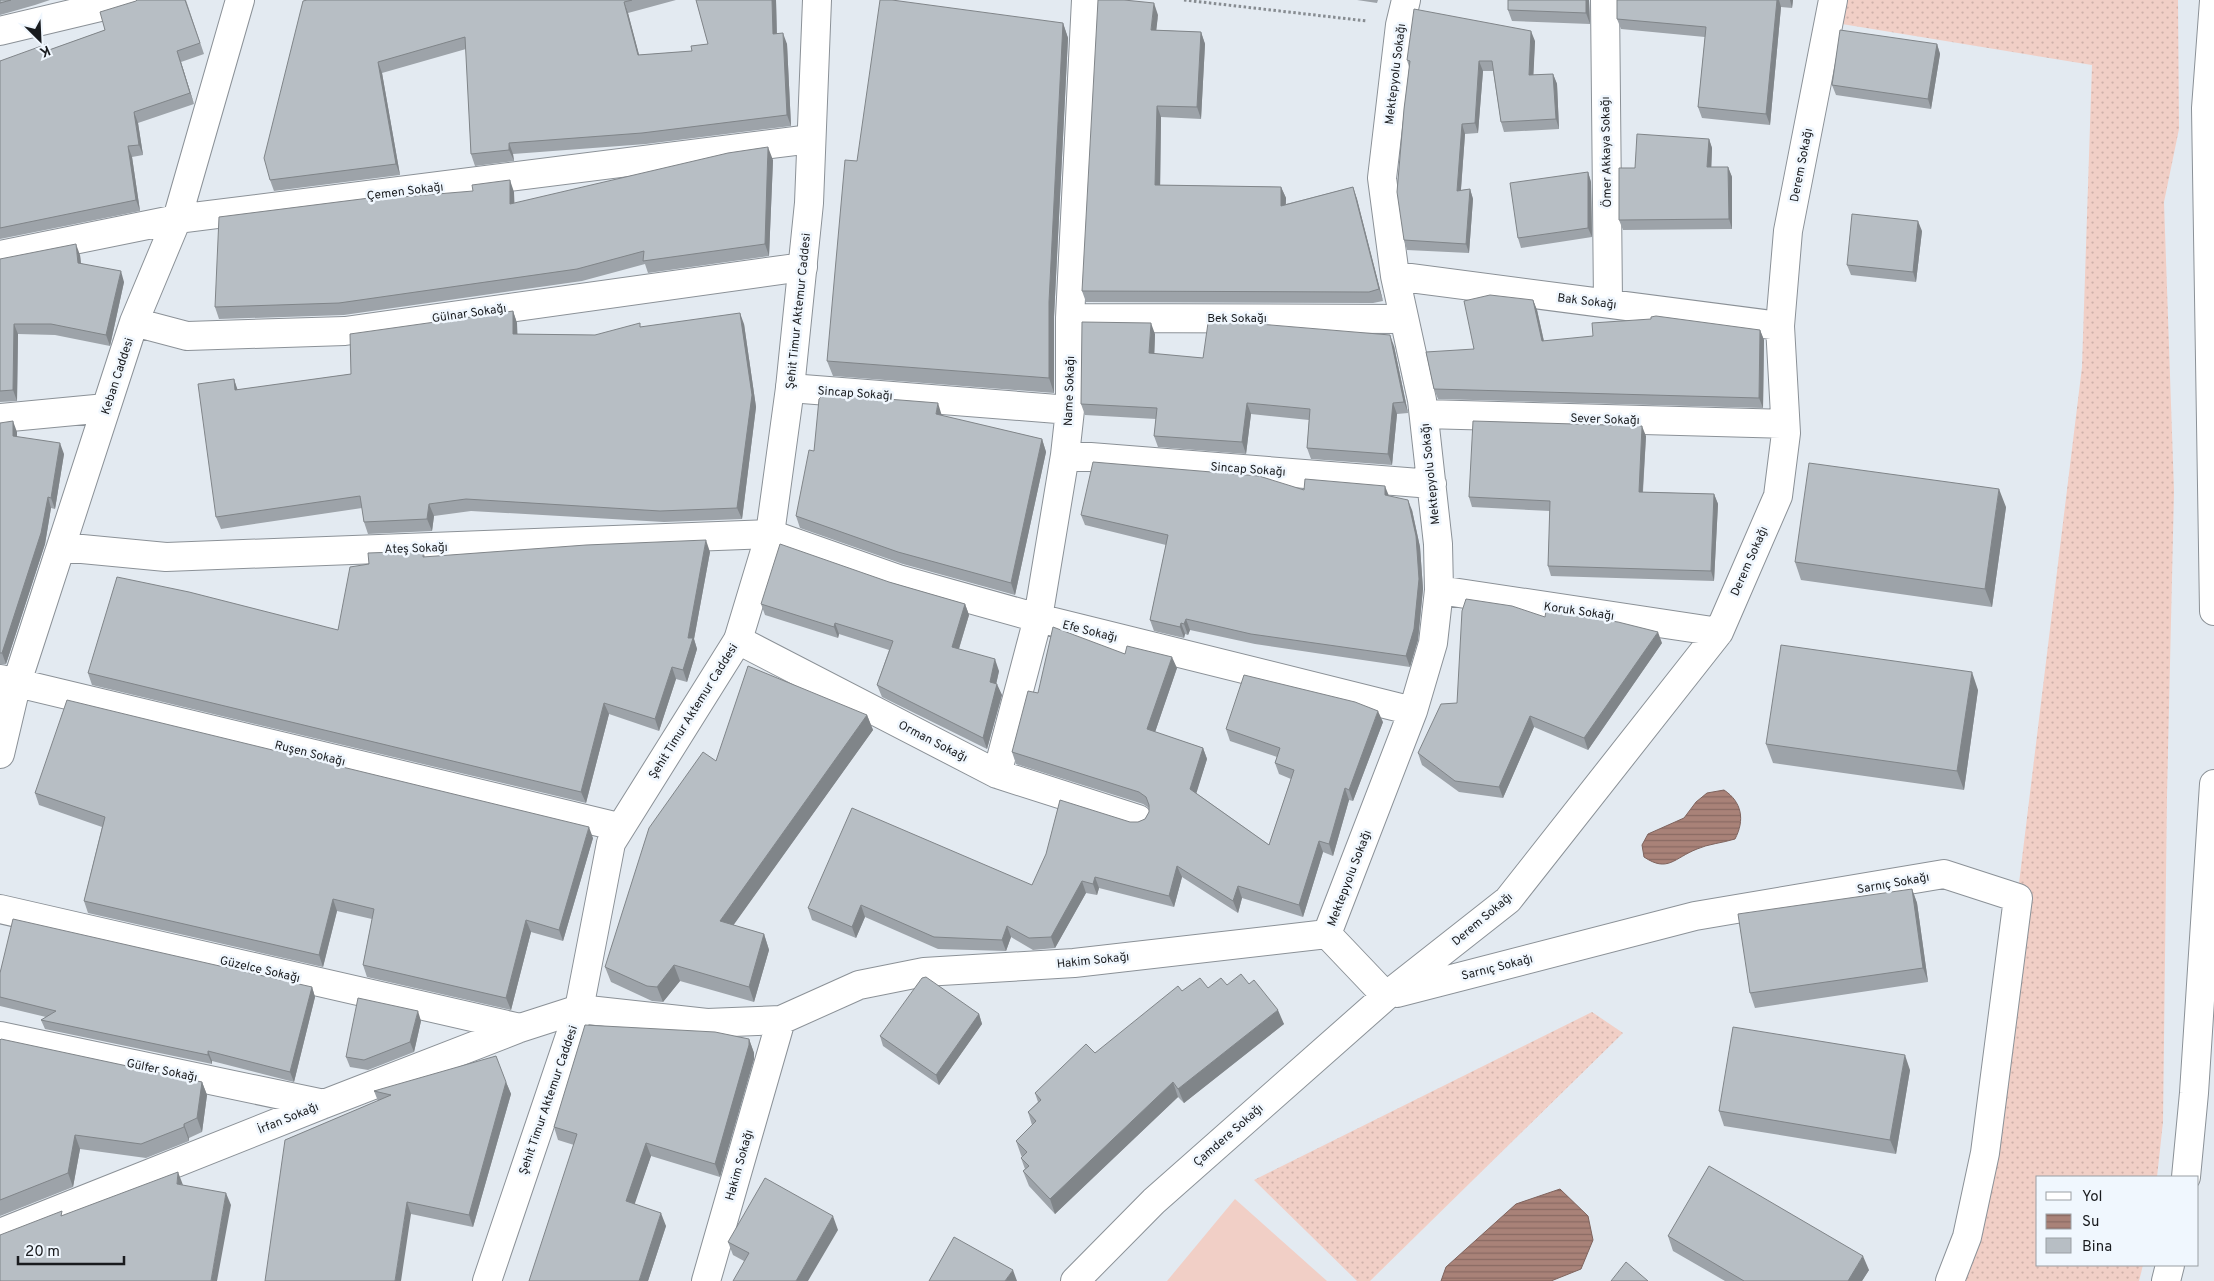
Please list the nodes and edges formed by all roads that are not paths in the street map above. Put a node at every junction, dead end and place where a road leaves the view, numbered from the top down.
1 (130, 0) edge
2 (240, 0) edge
3 (817, 0) edge
4 (1086, 0) edge
5 (1605, 0) edge
6 (1833, 0) edge
7 (2214, 1) edge
8 (1403, 12) edge
9 (0, 31) edge
10 (812, 139) junction
11 (177, 219) junction
12 (0, 255) edge
13 (803, 267) junction
14 (1395, 276) junction
15 (1608, 303) junction
16 (1070, 318) junction
17 (1404, 319) junction
18 (134, 322) junction
19 (1780, 326) junction
20 (790, 388) junction
21 (106, 408) junction
22 (1070, 410) junction
23 (1424, 414) junction
24 (0, 418) edge
25 (1785, 424) junction
26 (1065, 455) junction
27 (1432, 484) junction
28 (770, 534) junction
29 (61, 547) junction
30 (1439, 590) junction
31 (2214, 611) edge
32 (1038, 618) junction
33 (1719, 632) junction
34 (738, 640) junction
35 (9, 680) edge
36 (1413, 711) junction
37 (0, 754) edge
38 (997, 774) junction
39 (2214, 784) edge
40 (1138, 819) dead end
41 (619, 827) junction
42 (0, 909) edge
43 (1327, 934) junction
44 (1386, 996) junction
45 (579, 1008) junction
46 (781, 1020) junction
47 (520, 1028) junction
48 (0, 1036) edge
49 (324, 1104) junction
50 (2186, 1176) edge
51 (0, 1233) edge
52 (2170, 1266) edge
53 (487, 1281) edge
54 (706, 1281) edge
55 (1075, 1281) edge
56 (1950, 1281) edge
57 (2166, 1281) edge

1 - 9 main road
2 - 11 main road, Keban Caddesi
3 - 10 main road, Şehit Timur Aktemur Caddesi
4 - 16 main road, Name Sokağı
5 - 15 main road, Ömer Akkaya Sokağı
6 - 19 main road, Derem Sokağı
7 - 31 main road
8 - 14 main road, Mektepyolu Sokağı
10 - 11 main road, Çemen Sokağı
10 - 13 main road, Şehit Timur Aktemur Caddesi
11 - 12 main road, Çemen Sokağı
11 - 18 main road, Keban Caddesi
13 - 18 main road, Gülnar Sokağı
13 - 20 main road, Şehit Timur Aktemur Caddesi
14 - 15 main road, Bak Sokağı
14 - 17 main road, Mektepyolu Sokağı
15 - 19 main road, Bak Sokağı
16 - 17 main road, Bek Sokağı
16 - 22 main road, Name Sokağı
17 - 23 main road, Mektepyolu Sokağı
18 - 21 main road, Keban Caddesi
19 - 25 main road, Derem Sokağı
20 - 22 main road, Sincap Sokağı
20 - 28 main road, Şehit Timur Aktemur Caddesi
21 - 24 main road
21 - 29 main road, Keban Caddesi
22 - 26 main road, Name Sokağı
23 - 25 main road, Sever Sokağı
23 - 27 main road, Mektepyolu Sokağı
25 - 33 main road, Derem Sokağı
26 - 27 main road, Sincap Sokağı
26 - 32 main road, Name Sokağı
27 - 30 main road, Mektepyolu Sokağı
28 - 29 main road, Ateş Sokağı
28 - 32 main road, Efe Sokağı
28 - 34 main road, Şehit Timur Aktemur Caddesi
29 - 35 main road, Keban Caddesi
30 - 33 main road, Koruk Sokağı
30 - 36 main road, Mektepyolu Sokağı
32 - 36 main road, Efe Sokağı
32 - 38 main road, Name Sokağı
33 - 44 main road, Derem Sokağı
34 - 38 main road, Orman Sokağı
34 - 41 main road, Şehit Timur Aktemur Caddesi
35 - 37 main road, Keban Caddesi
35 - 41 main road, Ruşen Sokağı
36 - 43 main road, Mektepyolu Sokağı
38 - 40 main road, Orman Sokağı
39 - 50 main road
41 - 45 main road, Şehit Timur Aktemur Caddesi
42 - 47 main road, Güzelce Sokağı
43 - 44 main road
43 - 46 main road, Hakim Sokağı
44 - 55 main road, Çamdere Sokağı
44 - 56 main road, Sarnıç Sokağı
45 - 46 main road, Hakim Sokağı
45 - 47 main road, İrfan Sokağı
45 - 53 main road, Şehit Timur Aktemur Caddesi
46 - 54 main road, Hakim Sokağı
47 - 49 main road, İrfan Sokağı
48 - 49 main road, Gülfer Sokağı
49 - 51 main road, İrfan Sokağı
52 - 57 main road

